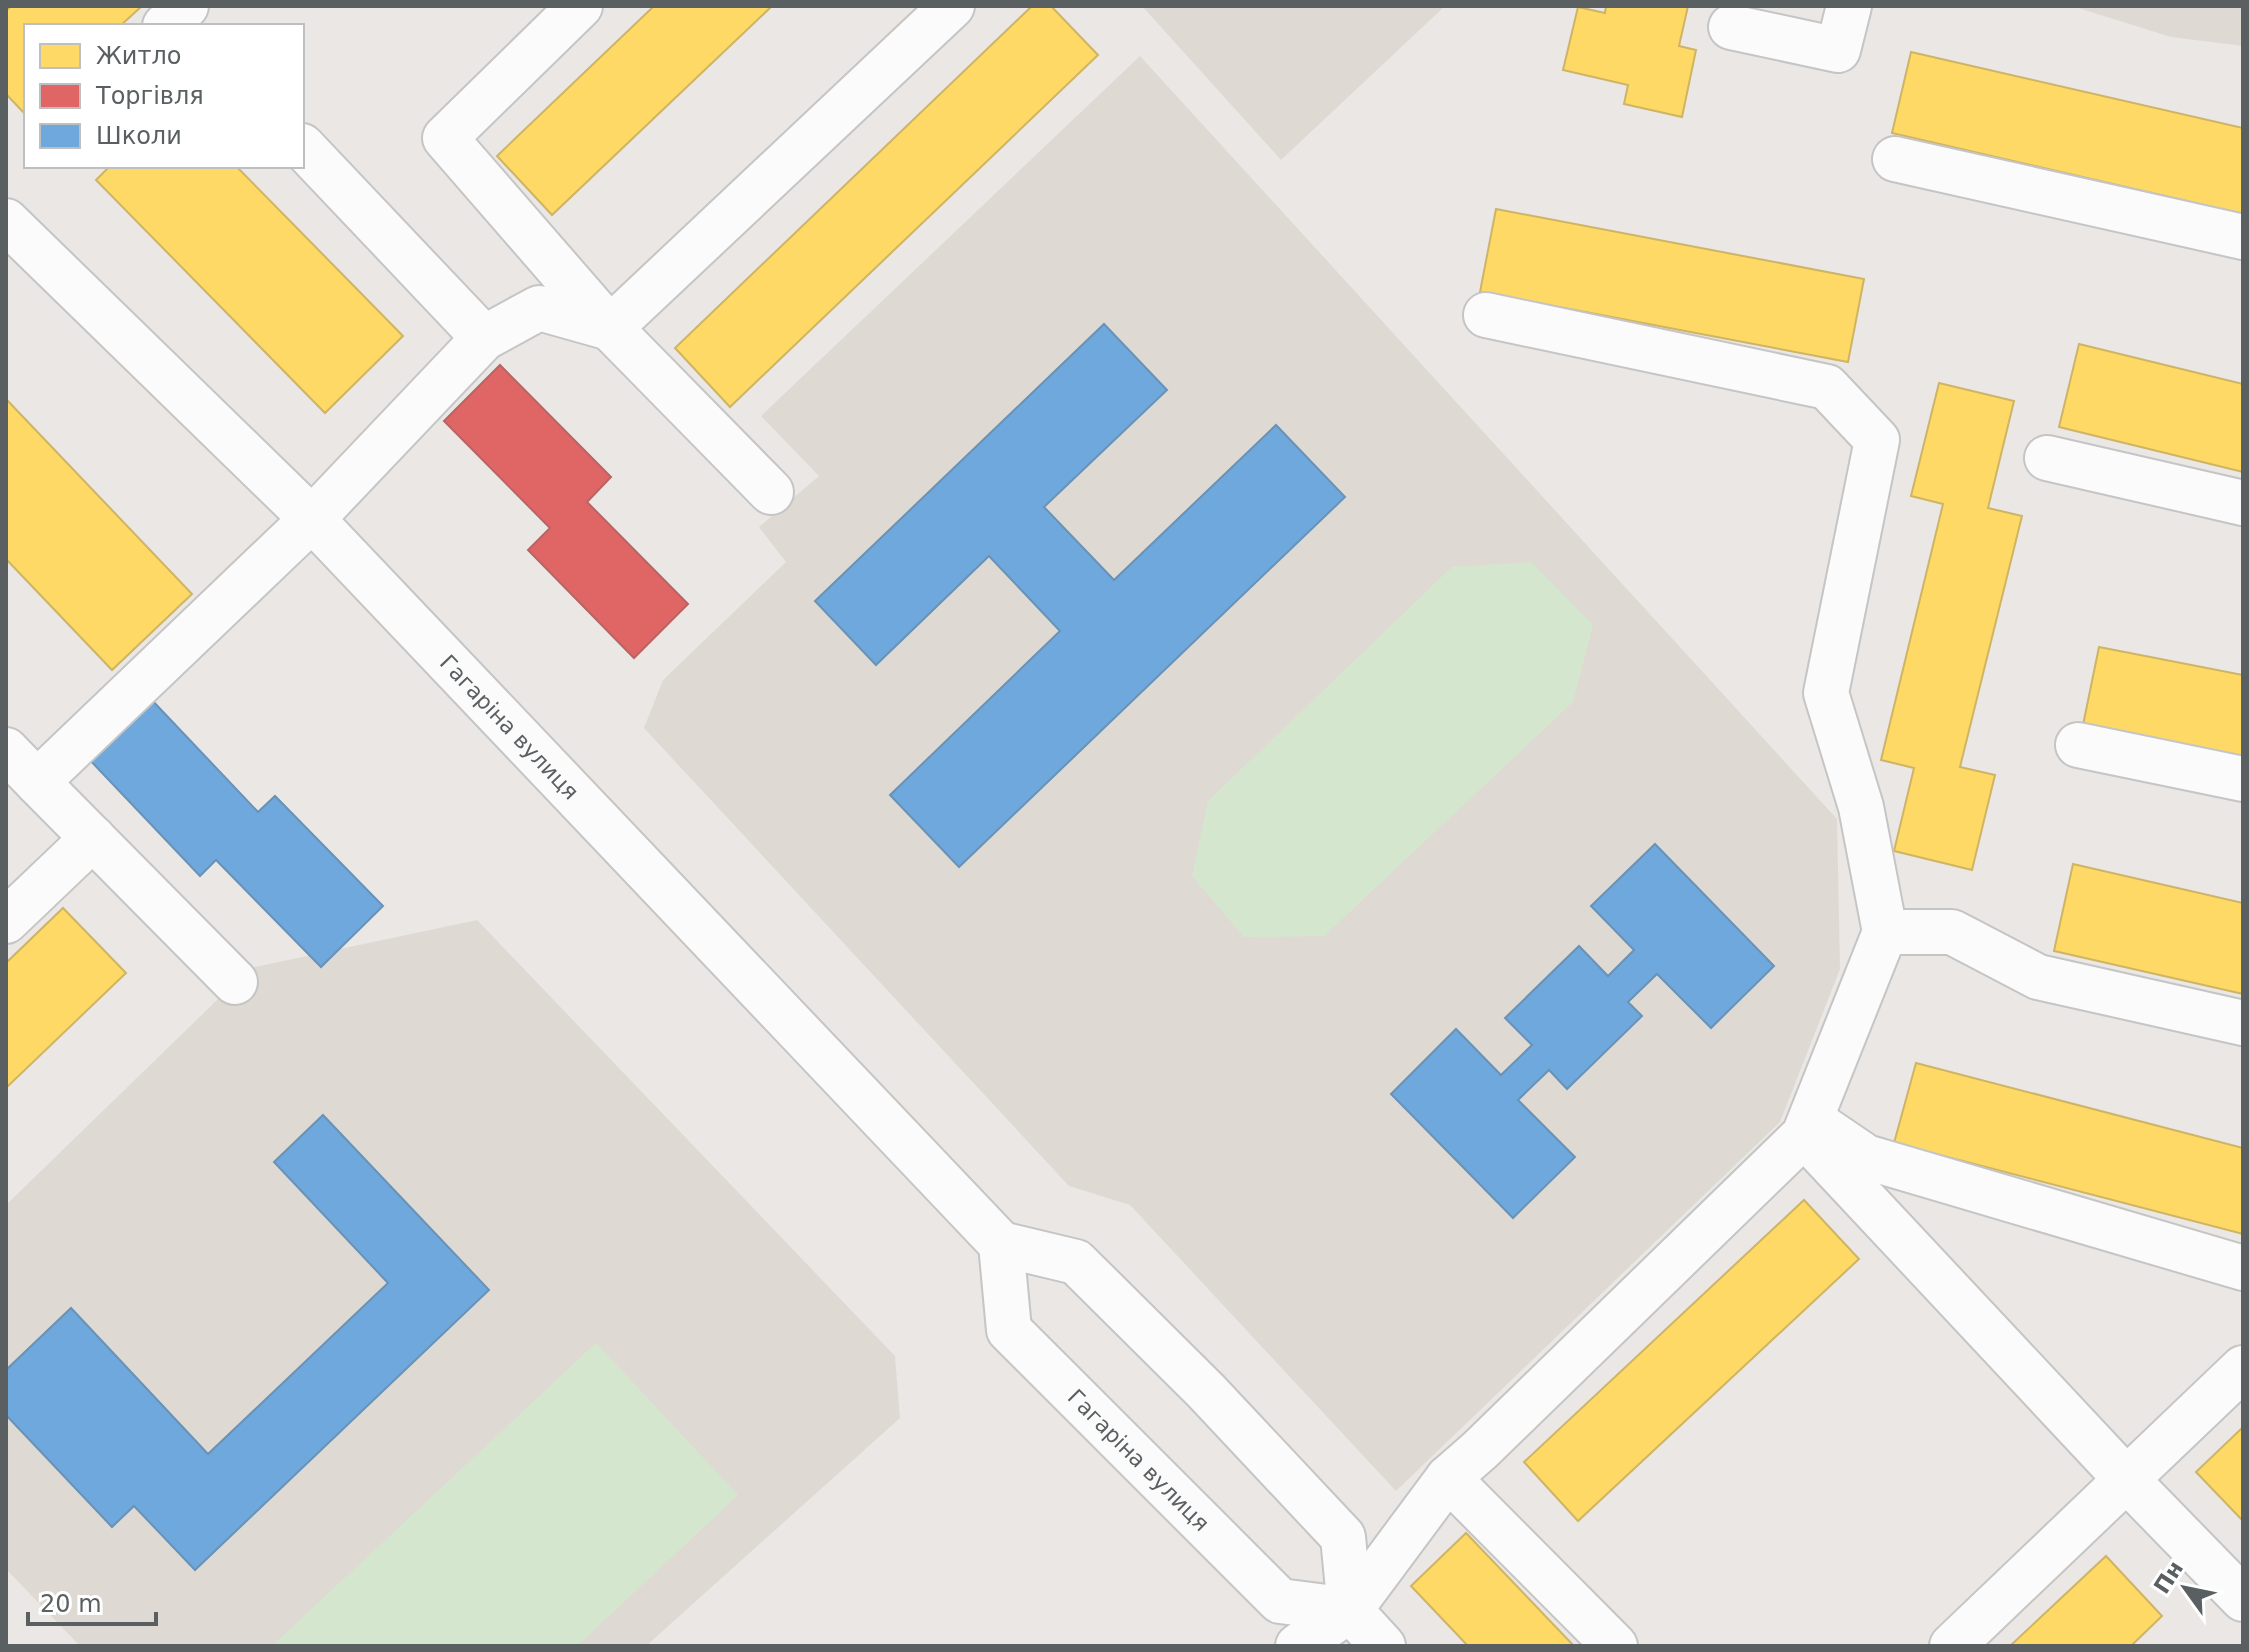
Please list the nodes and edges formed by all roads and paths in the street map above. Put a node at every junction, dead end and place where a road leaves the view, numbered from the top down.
1 (580, 6) edge
2 (952, 6) edge
3 (1849, 6) edge
4 (1731, 27) dead end
5 (304, 148) edge
6 (1895, 159) dead end
7 (6, 221) edge
8 (2243, 237) edge
9 (1486, 315) dead end
10 (610, 328) junction
11 (484, 338) junction
12 (2047, 458) dead end
13 (771, 492) dead end
14 (2243, 503) edge
15 (312, 519) junction
16 (2078, 745) dead end
17 (6, 750) edge
18 (2243, 779) edge
19 (37, 782) junction
20 (93, 838) junction
21 (6, 921) edge
22 (1885, 932) junction
23 (235, 982) dead end
24 (2243, 1023) edge
25 (1807, 1127) junction
26 (1001, 1244) junction
27 (2243, 1268) edge
28 (2243, 1368) edge
29 (1448, 1478) junction
30 (2127, 1480) junction
31 (2243, 1599) edge
32 (1350, 1610) junction
33 (1298, 1646) edge
34 (1383, 1646) edge
35 (1615, 1646) edge
36 (1952, 1646) edge

1 - 10 street
2 - 10 street
3 - 4 street
5 - 11 street
6 - 8 street
7 - 15 street, Гагаріна вулиця
9 - 22 street
10 - 11 street
10 - 13 street
11 - 15 street
12 - 14 street
15 - 19 street
15 - 26 street, Гагаріна вулиця
16 - 18 street
17 - 19 street
19 - 20 street
20 - 21 street
20 - 23 street
22 - 24 street
22 - 25 street
25 - 27 street
25 - 29 street
25 - 30 street
26 - 32 street
26 - 32 street, Гагаріна вулиця
28 - 30 street
29 - 32 street
29 - 35 street
30 - 31 street
30 - 36 street
32 - 33 street
32 - 34 street

